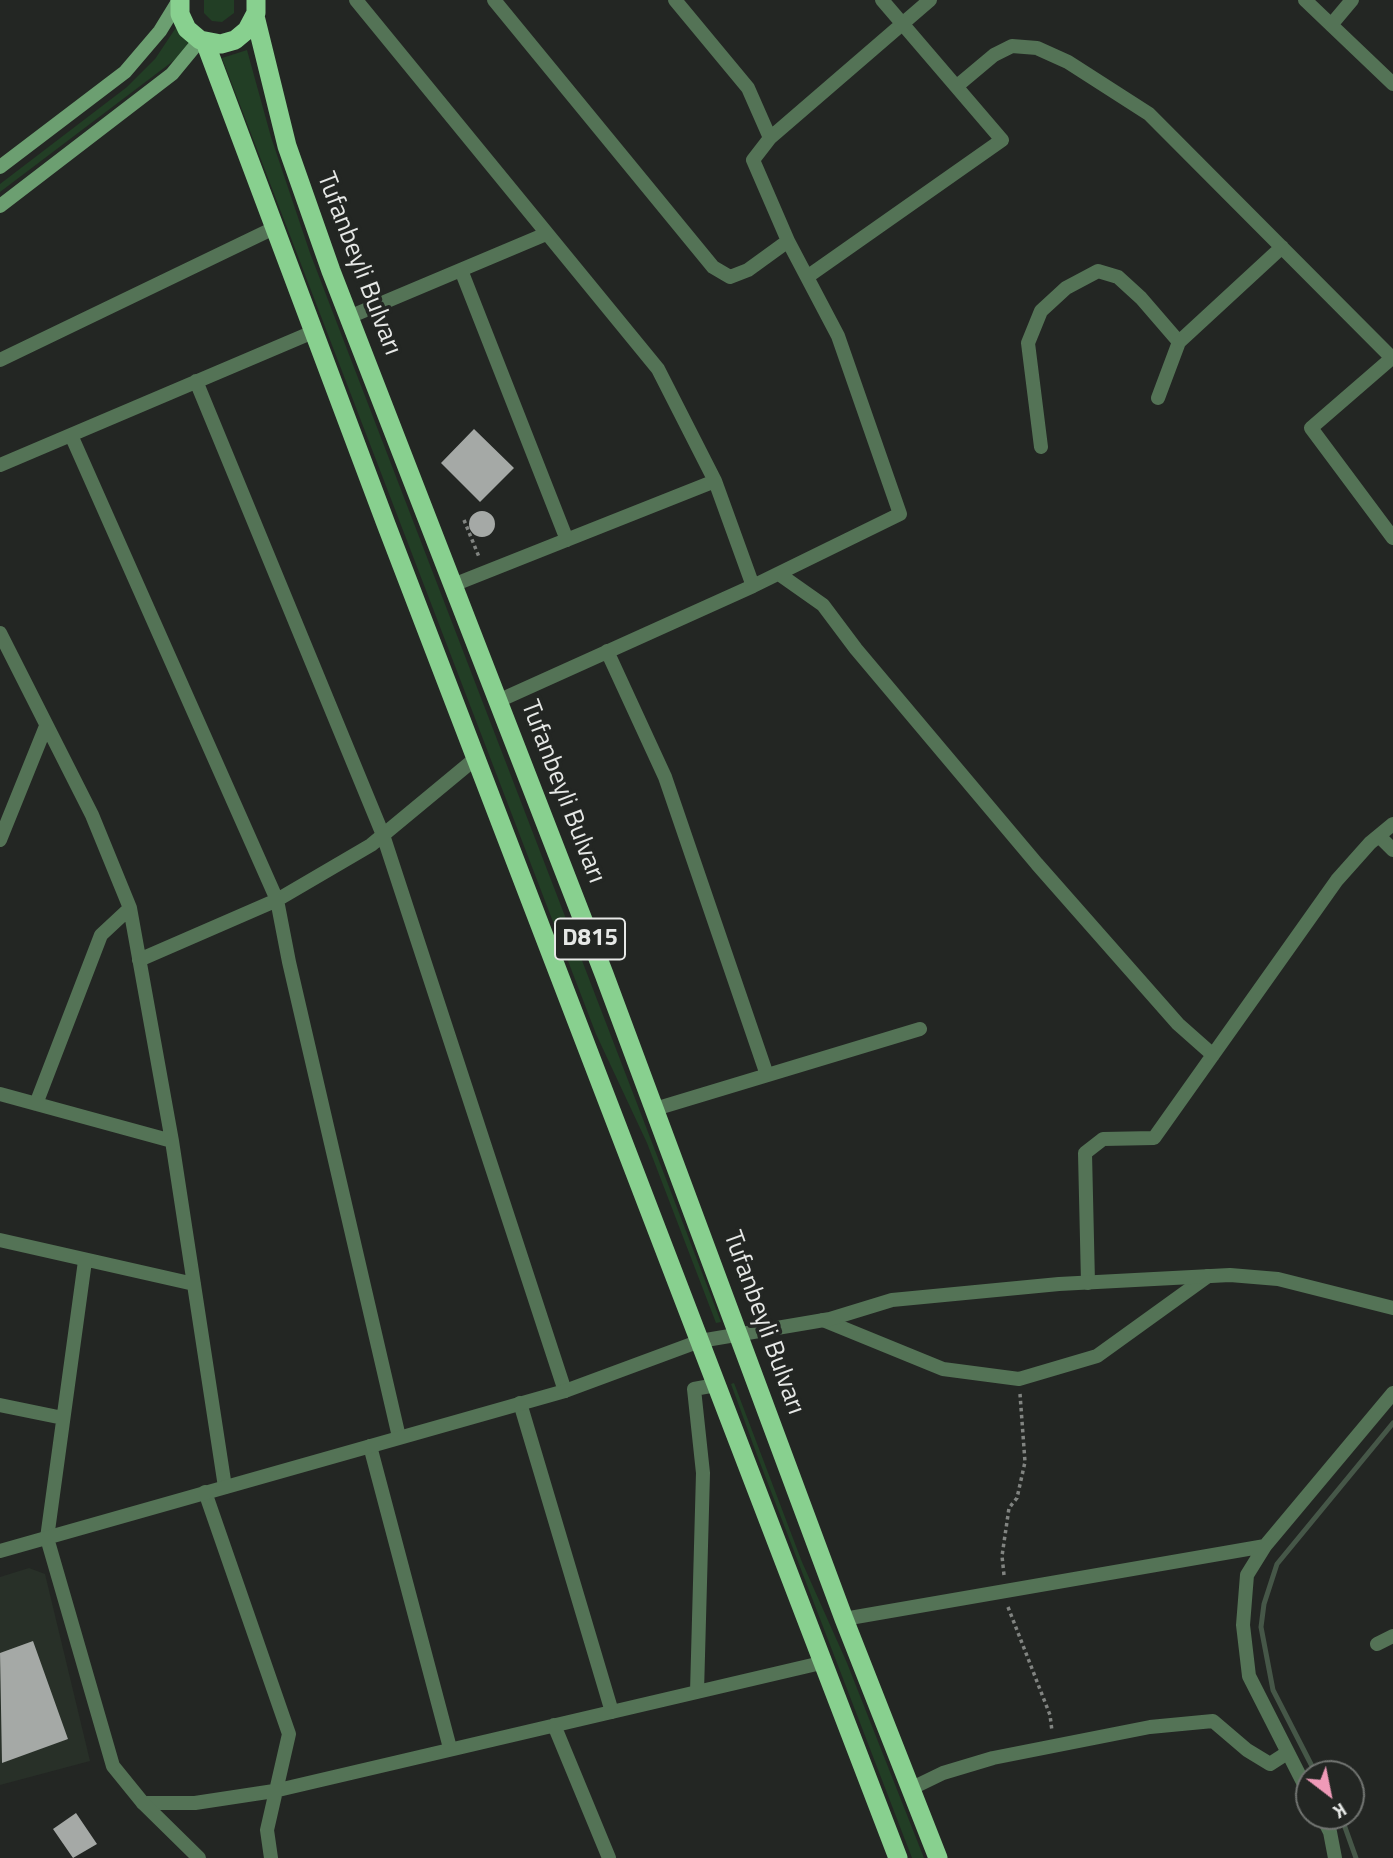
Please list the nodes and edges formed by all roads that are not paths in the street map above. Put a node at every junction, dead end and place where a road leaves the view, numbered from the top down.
1 (179, 0) edge
2 (356, 0) edge
3 (494, 0) edge
4 (675, 0) edge
5 (882, 0) edge
6 (930, 0) edge
7 (1305, 0) edge
8 (1352, 0) edge
9 (257, 6) edge
10 (1331, 24) junction
11 (904, 25) junction
12 (203, 41) junction
13 (1393, 84) edge
14 (957, 86) junction
15 (770, 138) junction
16 (0, 167) edge
17 (0, 206) edge
18 (274, 228) junction
19 (546, 234) junction
20 (789, 241) junction
21 (1282, 247) junction
22 (461, 270) junction
23 (807, 277) junction
24 (349, 317) junction
25 (313, 332) junction
26 (1179, 342) junction
27 (1392, 357) edge
28 (0, 360) edge
29 (196, 382) junction
30 (1158, 398) dead end
31 (71, 435) junction
32 (1041, 447) dead end
33 (0, 465) edge
34 (715, 481) junction
35 (1393, 538) edge
36 (567, 540) junction
37 (779, 573) junction
38 (453, 585) junction
39 (752, 586) junction
40 (0, 633) edge
41 (607, 652) junction
42 (498, 701) junction
43 (46, 726) junction
44 (476, 758) junction
45 (1393, 824) edge
46 (383, 835) junction
47 (1379, 836) junction
48 (0, 840) edge
49 (1393, 850) edge
50 (277, 900) junction
51 (130, 908) junction
52 (139, 960) junction
53 (920, 1029) dead end
54 (1213, 1055) junction
55 (767, 1074) junction
56 (0, 1094) edge
57 (36, 1104) junction
58 (655, 1109) junction
59 (172, 1141) junction
60 (0, 1240) edge
61 (85, 1261) junction
62 (1208, 1276) junction
63 (1088, 1283) junction
64 (194, 1284) junction
65 (1393, 1308) edge
66 (823, 1320) junction
67 (740, 1335) junction
68 (700, 1341) junction
69 (716, 1385) junction
70 (565, 1391) junction
71 (1393, 1393) edge
72 (520, 1403) junction
73 (0, 1405) edge
74 (64, 1418) junction
75 (399, 1437) junction
76 (370, 1446) junction
77 (225, 1487) junction
78 (205, 1492) junction
79 (47, 1538) junction
80 (1265, 1546) junction
81 (0, 1551) edge
82 (844, 1619) junction
83 (1393, 1636) edge
84 (1377, 1644) dead end
85 (821, 1663) junction
86 (697, 1692) junction
87 (612, 1712) junction
88 (554, 1725) junction
89 (450, 1748) junction
90 (1287, 1754) junction
91 (1295, 1769) edge
92 (910, 1789) junction
93 (274, 1791) junction
94 (143, 1803) junction
95 (1330, 1830) edge
96 (199, 1858) edge
97 (271, 1858) edge
98 (610, 1858) edge
99 (898, 1858) edge
100 (937, 1858) edge
101 (1335, 1858) edge

1 - 12 highway
1 - 16 main road
2 - 19 street
3 - 20 street
4 - 15 street
5 - 11 street
6 - 11 street
7 - 10 street
8 - 10 street
9 - 12 highway, Tufanbeyli Bulvarı
9 - 24 highway, Tufanbeyli Bulvarı / D815
10 - 13 street
11 - 14 street
11 - 15 street
12 - 17 main road
12 - 18 highway, D815
14 - 21 street
14 - 23 street
15 - 20 street
18 - 25 highway, D815
18 - 28 street
19 - 22 street
19 - 34 street
20 - 23 street
21 - 26 street
21 - 27 street
22 - 24 street
22 - 36 street
23 - 37 street
24 - 38 highway, Tufanbeyli Bulvarı / D815
25 - 29 street
25 - 44 highway, D815
26 - 30 street
26 - 32 street
27 - 35 street
29 - 31 street
29 - 46 street
31 - 33 street
31 - 50 street
34 - 36 street
34 - 39 street
36 - 38 street
37 - 39 street
37 - 54 street
38 - 42 highway, Tufanbeyli Bulvarı / D815
39 - 41 street
40 - 43 street
41 - 42 street
41 - 55 street
42 - 58 highway, Tufanbeyli Bulvarı / D815
43 - 48 street
43 - 51 street
44 - 46 street
44 - 68 highway, D815
45 - 47 street
46 - 50 street
46 - 70 street
47 - 49 street
47 - 54 street
50 - 52 street
50 - 75 street
51 - 52 street
51 - 57 street
52 - 59 street
53 - 55 street
54 - 63 street
55 - 58 street
56 - 57 street
57 - 59 street
58 - 67 highway, Tufanbeyli Bulvarı / D815
59 - 64 street
60 - 61 street
61 - 64 street
61 - 74 street
62 - 63 street
62 - 65 street
62 - 66 street
63 - 66 street
64 - 77 street
66 - 67 street
67 - 68 street
67 - 82 highway, Tufanbeyli Bulvarı / D815
68 - 69 highway, D815
68 - 70 street
69 - 85 highway, D815
69 - 86 street
70 - 72 street
71 - 80 street
72 - 75 street
72 - 87 street
73 - 74 street
74 - 79 street
75 - 76 street
76 - 77 street
76 - 89 street
77 - 78 street
78 - 79 street
78 - 93 street
79 - 81 street
79 - 94 street
80 - 82 street
80 - 90 street
82 - 92 highway, Tufanbeyli Bulvarı / D815
83 - 84 street
85 - 86 street
85 - 99 highway, D815
86 - 87 street
87 - 88 street
88 - 89 street
88 - 98 street
89 - 93 street
90 - 91 street
90 - 92 street
92 - 100 highway, Tufanbeyli Bulvarı / D815
93 - 94 street
93 - 97 street
94 - 96 street
95 - 101 street

